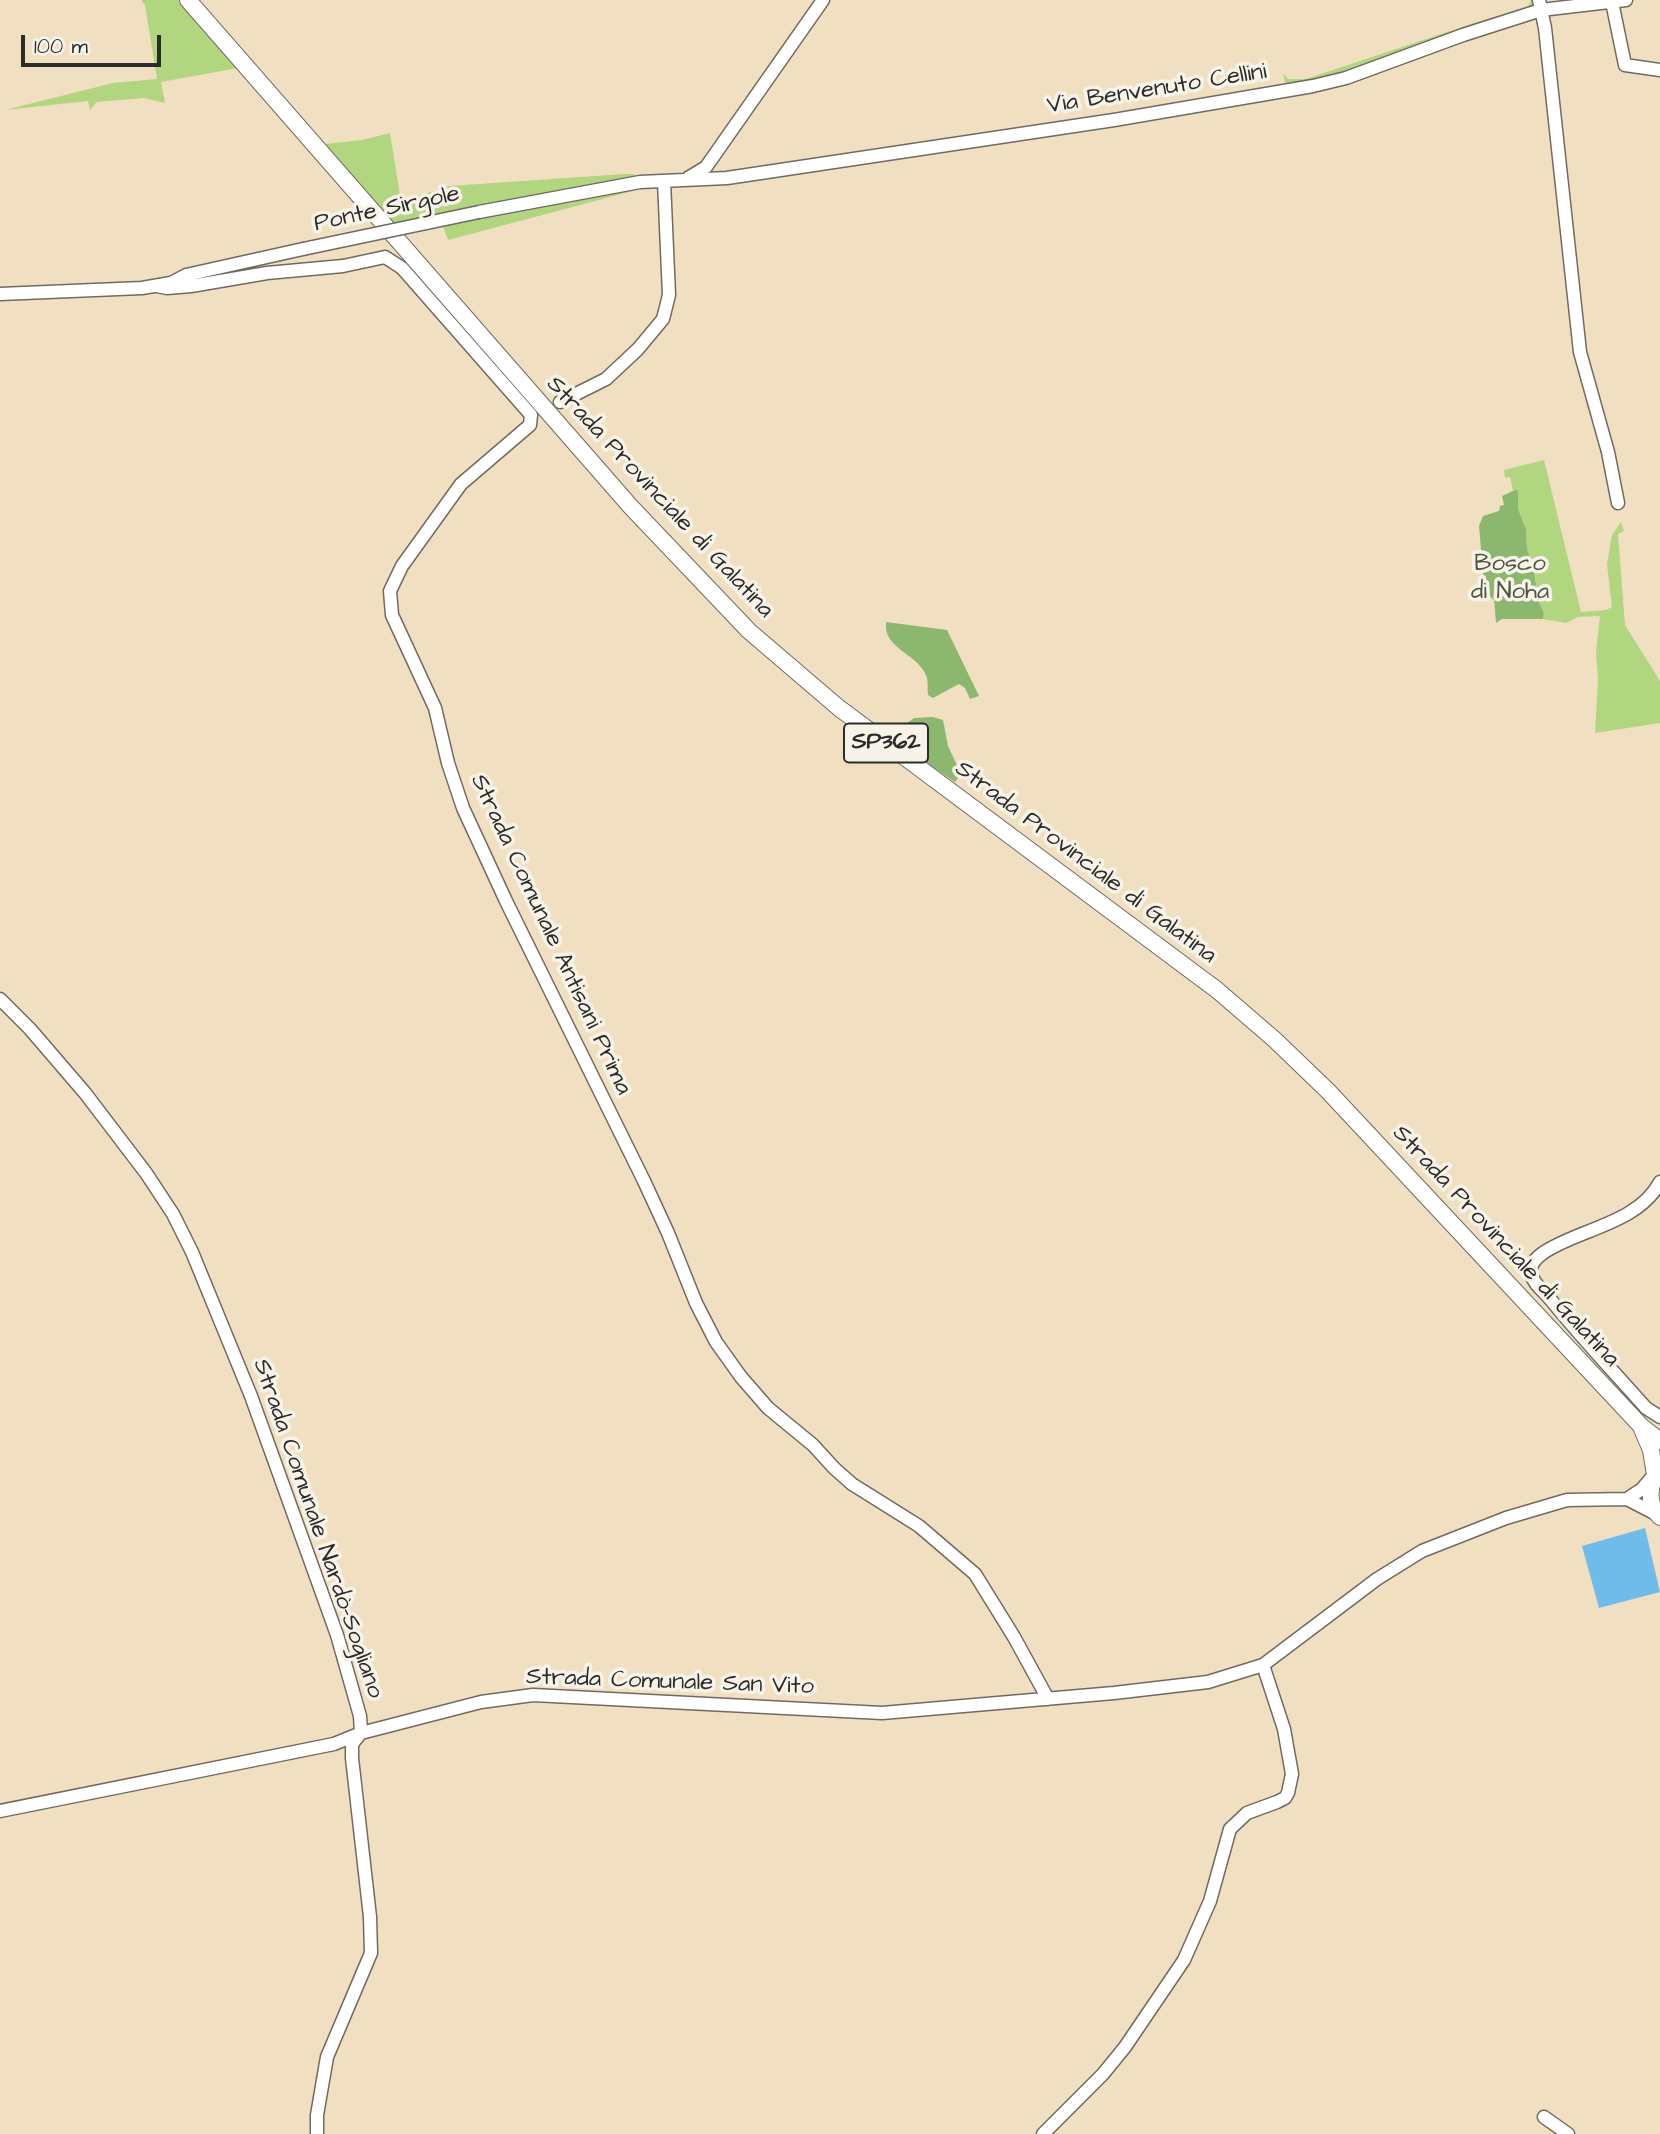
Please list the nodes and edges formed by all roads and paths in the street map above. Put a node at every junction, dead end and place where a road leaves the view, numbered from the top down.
1 (188, 0) edge
2 (823, 0) edge
3 (1626, 0) edge
4 (1612, 2) junction
5 (1540, 5) edge
6 (1660, 70) edge
7 (684, 179) junction
8 (664, 181) junction
9 (157, 286) junction
10 (0, 294) edge
11 (559, 402) dead end
12 (1618, 503) dead end
13 (0, 999) edge
14 (1660, 1182) edge
15 (1660, 1417) edge
16 (1641, 1426) junction
17 (1660, 1441) edge
18 (1657, 1472) edge
19 (1627, 1499) junction
20 (1658, 1515) edge
21 (1263, 1665) junction
22 (1048, 1699) junction
23 (361, 1732) junction
24 (0, 1811) edge
25 (1544, 2117) dead end
26 (317, 2134) edge
27 (1043, 2134) edge
28 (1568, 2134) edge

1 - 16 main road, Strada Provinciale di Galatina / SP362
2 - 7 street
3 - 4 street, Via Benvenuto Cellini
4 - 5 street, Via Benvenuto Cellini
4 - 6 street
5 - 7 street, Via Benvenuto Cellini
5 - 12 street
7 - 8 street, Via Benvenuto Cellini
8 - 9 street, Ponte Sirgole, bridge
8 - 11 street
9 - 10 street
9 - 22 street, Strada Comunale Antisani Prima
13 - 23 street, Strada Comunale Nardò-Sogliano
14 - 15 street
16 - 17 main road, Strada Provinciale di Galatina / SP362
16 - 18 main road, Strada Provinciale di Galatina / SP362
18 - 19 street
18 - 20 main road, Strada Provinciale di Galatina / SP362
19 - 20 street
19 - 21 street, Strada Comunale San Vito
21 - 22 street, Strada Comunale San Vito
21 - 27 street
22 - 23 street, Strada Comunale San Vito
23 - 24 street, Strada Comunale San Vito
23 - 26 street, Strada Comunale Nardò-Sogliano
25 - 28 street

